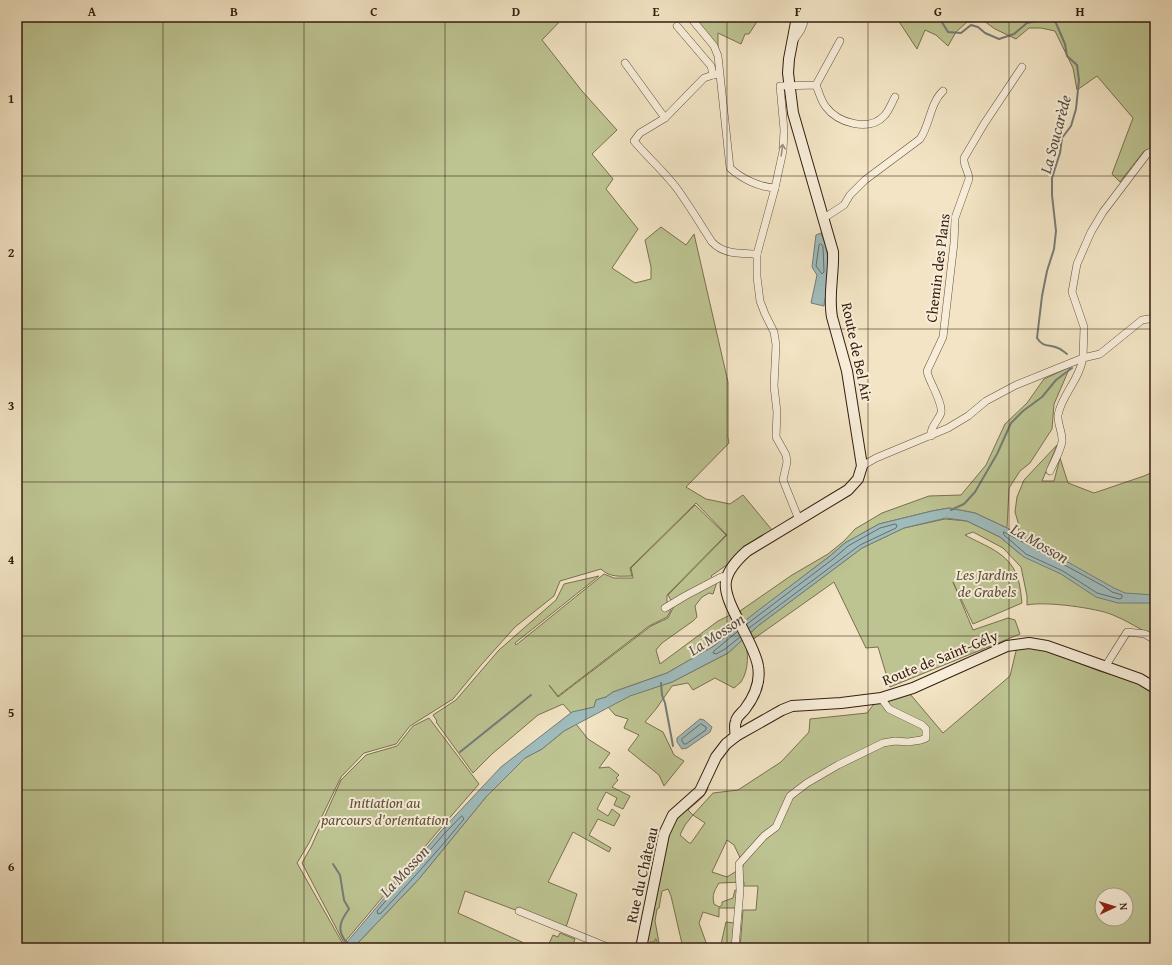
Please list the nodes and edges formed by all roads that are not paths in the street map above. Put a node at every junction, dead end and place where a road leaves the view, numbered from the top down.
1 (690, 17) edge
2 (797, 17) edge
3 (806, 17) edge
4 (677, 26) dead end
5 (840, 41) dead end
6 (792, 43) junction
7 (625, 63) dead end
8 (1022, 67) dead end
9 (716, 75) junction
10 (789, 85) junction
11 (816, 85) junction
12 (943, 91) dead end
13 (895, 97) dead end
14 (665, 118) junction
15 (1155, 150) edge
16 (775, 188) junction
17 (824, 218) junction
18 (757, 254) junction
19 (1155, 318) edge
20 (1083, 358) junction
21 (931, 436) junction
22 (862, 466) junction
23 (1050, 471) dead end
24 (799, 520) junction
25 (726, 579) junction
26 (666, 608) dead end
27 (1155, 640) edge
28 (1105, 668) junction
29 (1155, 688) edge
30 (881, 698) junction
31 (736, 736) junction
32 (519, 911) dead end
33 (610, 948) edge
34 (641, 948) edge
35 (735, 948) edge

1 - 9 street
2 - 6 street, Route de Bel Air
3 - 6 street
4 - 9 street
5 - 11 street
6 - 10 street, Route de Bel Air
7 - 14 street
8 - 21 street, Chemin des Plans
9 - 14 street
9 - 16 street
10 - 11 street
16 -> 10 street
10 - 17 street, Route de Bel Air
11 - 13 street
12 - 17 street
14 - 18 street
15 - 20 street
16 - 18 street
17 - 22 street, Route de Bel Air
18 - 24 street
19 - 20 street
20 - 21 street
20 - 23 street
21 - 22 street
22 - 24 street, Route de Bel Air
24 - 25 street, Route de Bel Air
25 - 26 street
25 - 31 street
27 - 28 street
28 - 29 street, Route de Saint-Gély
28 - 30 street, Route de Saint-Gély
30 - 31 street, Route de Saint-Gély
30 - 35 street
31 - 34 street, Rue du Château
32 - 33 street

